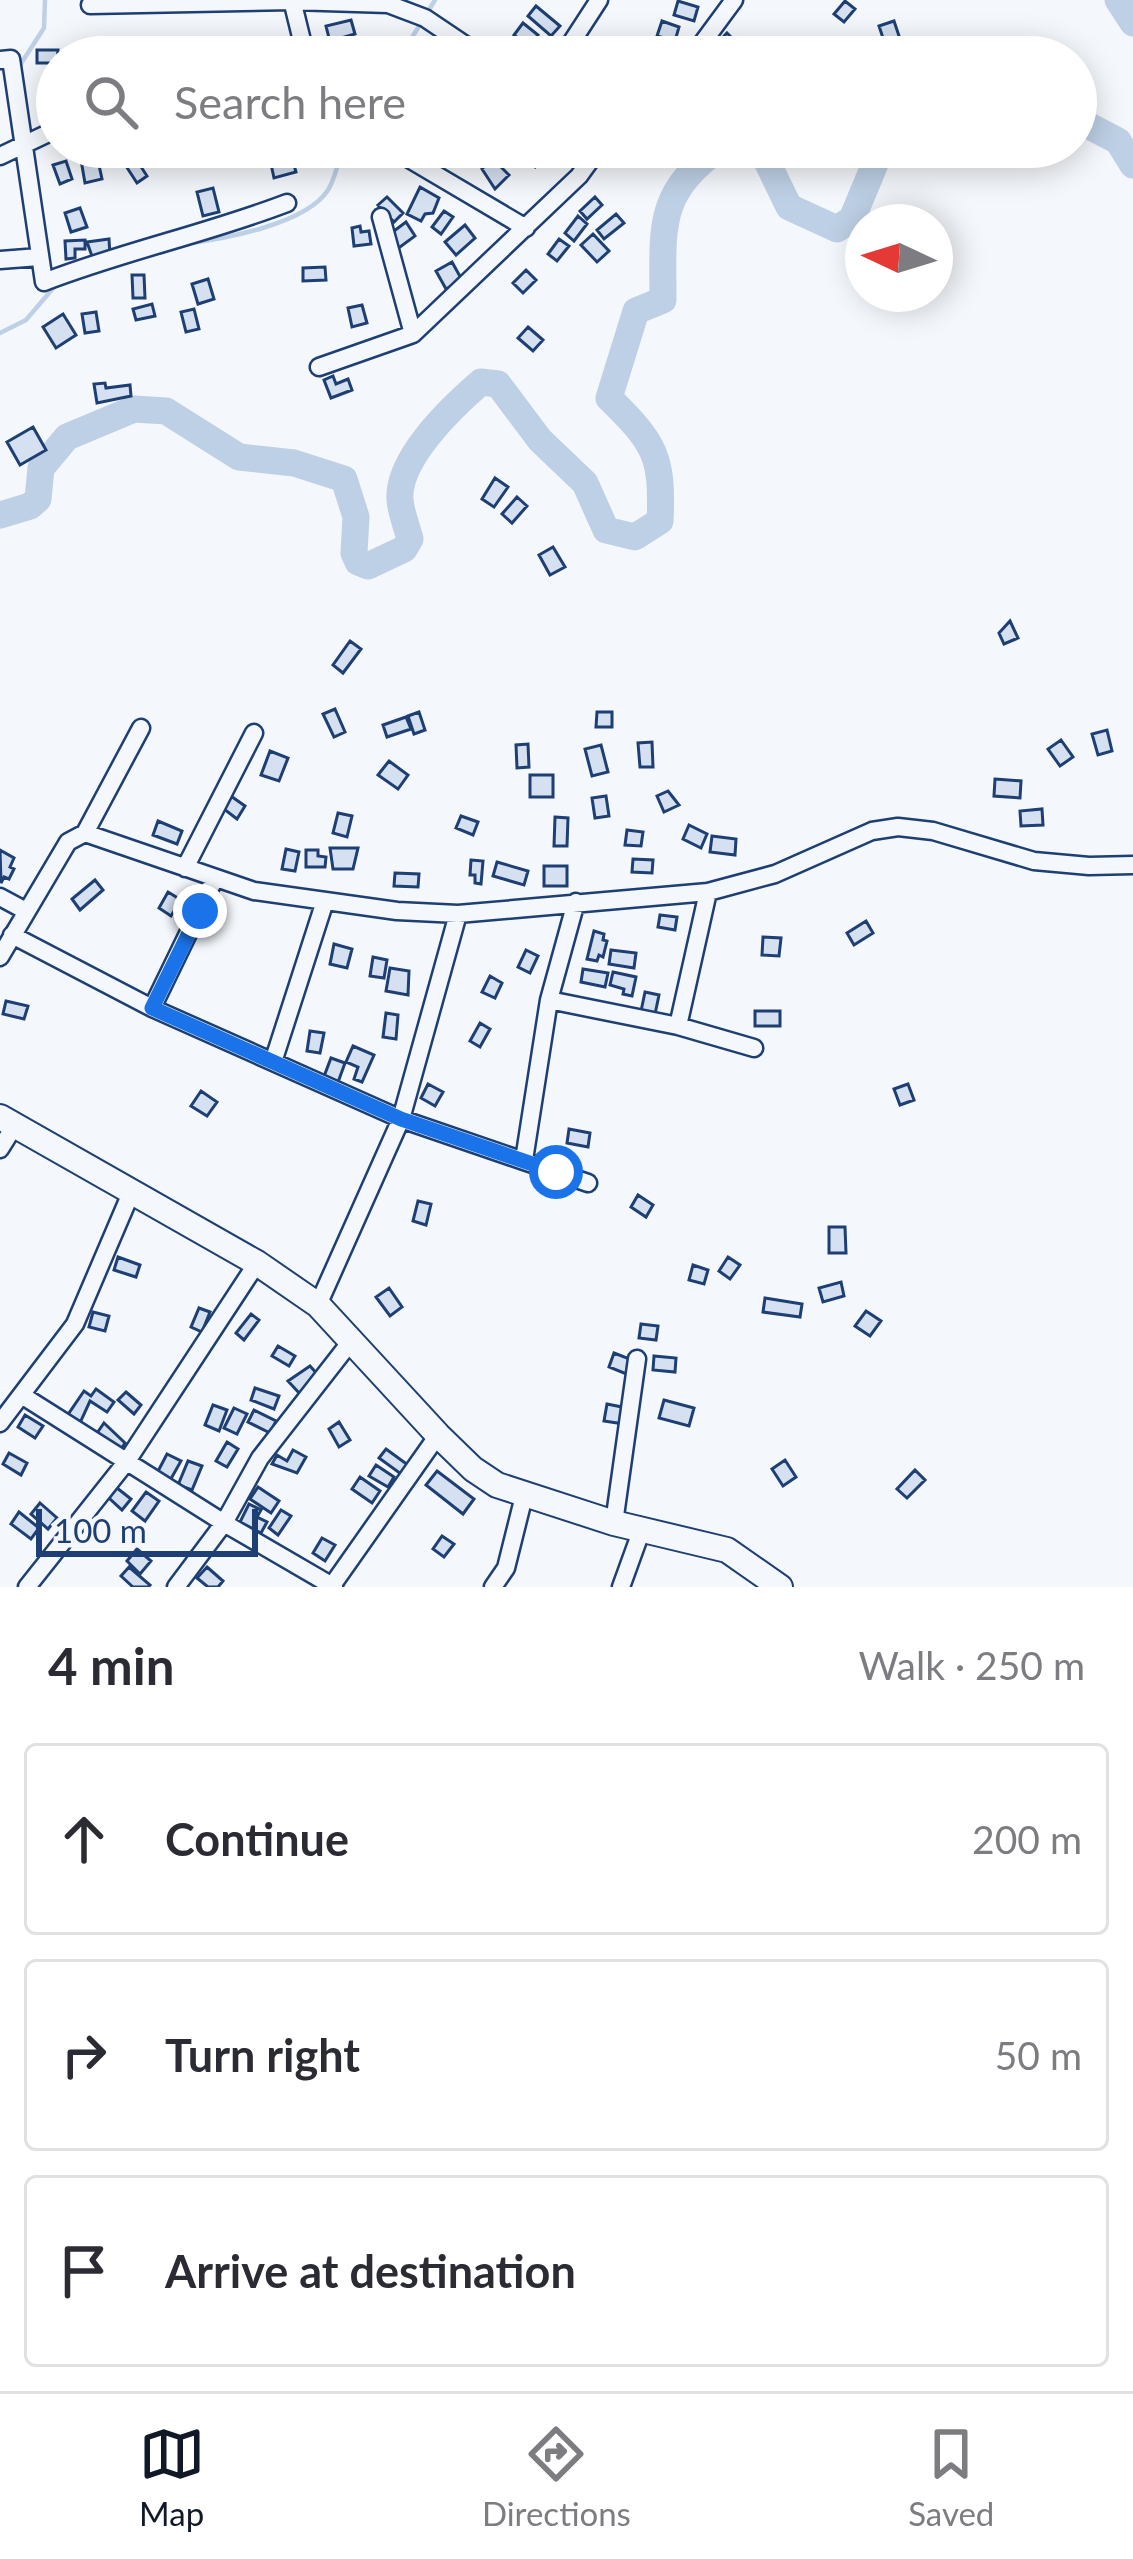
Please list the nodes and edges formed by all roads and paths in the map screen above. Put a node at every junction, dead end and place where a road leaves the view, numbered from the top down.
1 (292, 0) edge
2 (598, 0) edge
3 (734, 0) edge
4 (90, 5) dead end
5 (301, 36) edge
6 (451, 36) edge
7 (575, 36) edge
8 (707, 36) edge
9 (0, 60) edge
10 (36, 140) edge
11 (21, 147) junction
12 (0, 156) edge
13 (425, 168) edge
14 (585, 168) edge
15 (287, 202) dead end
16 (381, 217) dead end
17 (526, 228) junction
18 (39, 256) junction
19 (0, 260) edge
20 (413, 334) junction
21 (319, 368) dead end
22 (141, 728) dead end
23 (254, 733) dead end
24 (85, 833) junction
25 (1133, 865) edge
26 (185, 868) junction
27 (215, 878) junction
28 (708, 892) junction
29 (0, 897) edge
30 (325, 901) junction
31 (576, 902) junction
32 (26, 911) junction
33 (458, 914) junction
34 (12, 935) junction
35 (0, 957) edge
36 (549, 1000) junction
37 (152, 1008) junction
38 (678, 1026) junction
39 (754, 1048) dead end
40 (273, 1062) junction
41 (401, 1119) junction
42 (7, 1121) edge
43 (0, 1150) edge
44 (524, 1160) junction
45 (588, 1183) dead end
46 (131, 1192) junction
47 (256, 1263) junction
48 (318, 1305) junction
49 (352, 1340) junction
50 (637, 1359) dead end
51 (23, 1396) junction
52 (0, 1424) edge
53 (438, 1435) junction
54 (127, 1461) junction
55 (524, 1496) junction
56 (224, 1523) junction
57 (614, 1523) junction
58 (642, 1528) junction
59 (333, 1586) edge
60 (27, 1587) edge
61 (176, 1587) edge
62 (493, 1587) edge
63 (621, 1587) edge
64 (780, 1587) edge

1 - 4 street
1 - 5 street
1 - 6 street
2 - 7 street
3 - 8 street
9 - 11 street
10 - 11 street
11 - 12 street
11 - 18 street
13 - 17 street
14 - 17 street
15 - 18 street
16 - 20 street
17 - 20 street
18 - 19 street
20 - 21 street
22 - 24 street
23 - 26 street
24 - 26 street
24 - 32 street
25 - 28 street
26 - 27 street
27 - 30 street
27 - 37 street
28 - 31 street
28 - 38 street
29 - 32 street
30 - 33 street
30 - 40 street
31 - 33 street
31 - 36 street
32 - 34 street
33 - 41 street
34 - 35 street
34 - 37 street
36 - 38 street
36 - 44 street
37 - 40 street
38 - 39 street
40 - 41 street
41 - 44 street
41 - 48 street
42 - 43 street
42 - 46 highway
44 - 45 street
46 - 47 highway
46 - 51 street
47 - 48 highway
47 - 54 street
48 - 49 highway
49 - 53 highway
49 - 56 street
50 - 57 street
51 - 52 street
51 - 54 street
53 - 55 highway
53 - 59 street
54 - 56 street
54 - 60 street
55 - 57 highway
55 - 62 street
56 - 59 street
56 - 61 street
57 - 58 highway
58 - 63 street
58 - 64 highway

